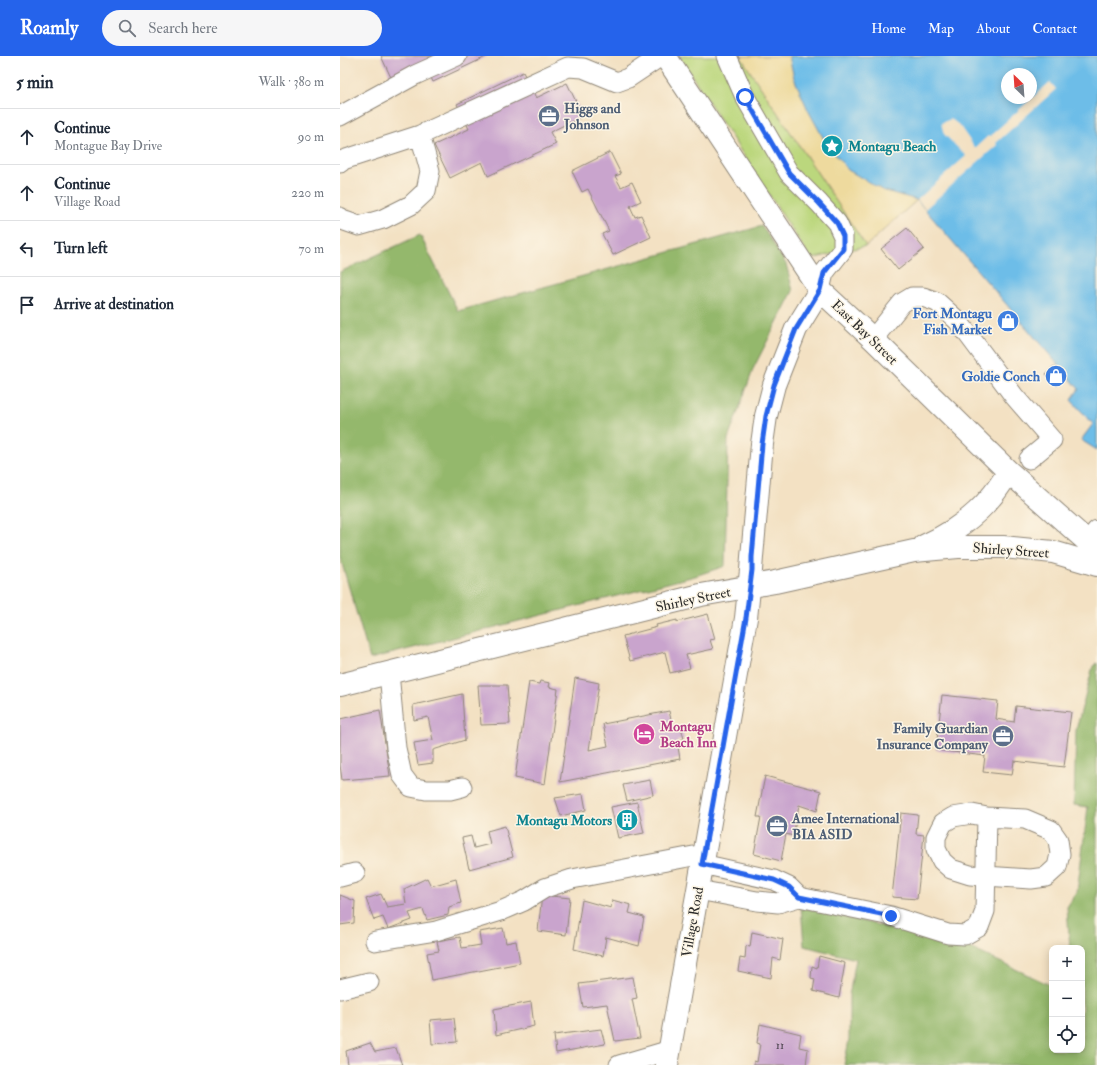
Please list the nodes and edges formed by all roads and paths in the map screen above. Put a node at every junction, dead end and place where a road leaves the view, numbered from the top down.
1 (457, 56) edge
2 (661, 56) edge
3 (665, 56) edge
4 (727, 56) edge
5 (340, 116) edge
6 (420, 135) junction
7 (340, 163) edge
8 (340, 217) edge
9 (820, 290) junction
10 (872, 339) junction
11 (1029, 459) dead end
12 (1009, 472) junction
13 (1094, 541) edge
14 (914, 551) junction
15 (1097, 565) edge
16 (750, 587) junction
17 (389, 673) junction
18 (340, 685) edge
19 (462, 787) dead end
20 (987, 817) junction
21 (703, 859) junction
22 (986, 876) junction
23 (698, 890) junction
24 (799, 897) junction
25 (375, 941) dead end
26 (369, 982) dead end
27 (340, 989) edge
28 (668, 1057) edge
29 (619, 1065) edge

1 - 5 street
2 - 6 street
3 - 9 main road, East Bay Street
4 - 9 street
6 - 7 street
6 - 8 street
9 - 10 main road, East Bay Street
9 - 16 main road, Village Road
10 - 11 street
10 - 12 main road, East Bay Street
12 - 13 main road, East Bay Street
12 - 14 main road
14 - 15 main road, Shirley Street
14 - 16 main road, Shirley Street
16 - 17 main road, Shirley Street
16 - 21 main road, Village Road
17 - 18 main road, Shirley Street
17 - 19 street
20 - 22 street
20 - 22 street
20 - 22 street
21 - 23 main road, Village Road
21 - 24 street
21 - 25 street
22 - 24 street
23 - 24 street
23 - 28 main road, Village Road
26 - 27 street
28 - 29 street

